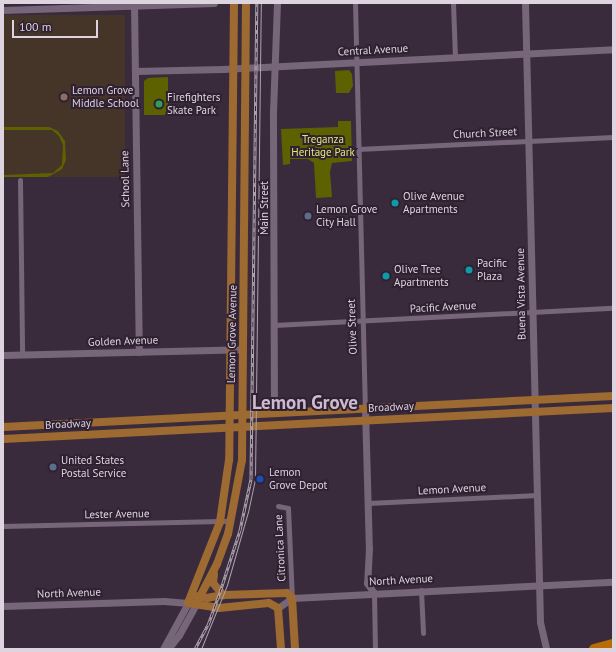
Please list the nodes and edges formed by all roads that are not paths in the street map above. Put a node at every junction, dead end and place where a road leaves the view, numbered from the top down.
1 (200, 3) edge
2 (214, 3) edge
3 (234, 3) edge
4 (246, 3) edge
5 (277, 3) edge
6 (355, 3) edge
7 (453, 3) edge
8 (525, 3) edge
9 (88, 5) edge
10 (134, 5) junction
11 (3, 10) edge
12 (613, 49) edge
13 (526, 53) junction
14 (455, 57) junction
15 (357, 62) junction
16 (276, 66) junction
17 (246, 67) junction
18 (233, 68) junction
19 (135, 71) junction
20 (613, 138) edge
21 (528, 141) junction
22 (358, 149) junction
23 (20, 180) dead end
24 (613, 308) edge
25 (532, 312) junction
26 (363, 321) junction
27 (274, 325) junction
28 (243, 349) junction
29 (232, 350) junction
30 (138, 352) junction
31 (22, 354) junction
32 (3, 355) edge
33 (613, 396) edge
34 (535, 400) junction
35 (613, 408) edge
36 (365, 409) junction
37 (535, 412) junction
38 (274, 413) junction
39 (231, 415) junction
40 (242, 415) junction
41 (365, 419) junction
42 (242, 425) junction
43 (231, 426) junction
44 (3, 427) edge
45 (3, 439) edge
46 (537, 495) junction
47 (368, 503) junction
48 (278, 506) dead end
49 (231, 521) junction
50 (220, 522) junction
51 (3, 526) edge
52 (217, 564) junction
53 (613, 582) edge
54 (539, 585) junction
55 (421, 590) junction
56 (374, 593) junction
57 (223, 595) junction
58 (292, 598) junction
59 (194, 600) junction
60 (3, 606) edge
61 (278, 608) junction
62 (423, 633) dead end
63 (613, 644) edge
64 (163, 649) edge
65 (168, 649) edge
66 (281, 649) edge
67 (295, 649) edge
68 (376, 649) edge
69 (546, 649) edge
70 (594, 649) edge

1 - 2 street
1 - 10 street
3 - 18 main road, Lemon Grove Avenue
4 - 17 main road, Lemon Grove Avenue
5 - 16 street, Main Street
6 - 15 street, Olive Street
7 - 14 street
8 - 13 street, Buena Vista Avenue
9 - 10 street
9 - 11 street
10 - 19 street, School Lane
12 - 13 street, Central Avenue
13 - 14 street, Central Avenue
13 - 21 street, Buena Vista Avenue
14 - 15 street, Central Avenue
15 - 16 street, Central Avenue
15 - 22 street, Olive Street
16 - 17 street, Central Avenue
16 - 27 street, Main Street
17 - 18 street, Central Avenue
17 - 28 main road, Lemon Grove Avenue
18 - 19 street, Central Avenue
18 - 29 main road, Lemon Grove Avenue
19 - 30 street, School Lane
20 - 21 street, Church Street
21 - 22 street, Church Street
21 - 25 street, Buena Vista Avenue
22 - 26 street, Olive Street
23 - 31 street
24 - 25 street, Pacific Avenue
25 - 26 street, Pacific Avenue
25 - 34 street, Buena Vista Avenue
26 - 27 street, Pacific Avenue
26 - 36 street, Olive Street
27 - 38 street, Main Street
28 - 29 street, Golden Avenue
28 - 40 main road, Lemon Grove Avenue
29 - 30 street, Golden Avenue
29 - 39 main road, Lemon Grove Avenue
30 - 31 street, Golden Avenue
31 - 32 street, Golden Avenue
33 - 34 main road, Broadway
34 - 36 main road, Broadway
34 - 37 street, Buena Vista Avenue
35 - 37 main road, Broadway
36 - 38 main road, Broadway
36 - 41 street, Olive Street
37 - 41 main road, Broadway
37 - 46 street, Buena Vista Avenue
38 - 40 main road, Broadway
39 - 40 main road, Broadway
39 - 43 main road, Lemon Grove Avenue
39 - 44 main road, Broadway
40 - 42 main road, Lemon Grove Avenue
41 - 42 main road, Broadway
41 - 47 street, Olive Street
42 - 43 main road, Broadway
42 - 49 main road, Lemon Grove Avenue
43 - 45 main road, Broadway
43 - 50 main road, Lemon Grove Avenue
46 - 47 street, Lemon Avenue
46 - 54 street, Buena Vista Avenue
47 - 56 street, Olive Street
48 - 58 street, Citronica Lane
49 - 50 street, Lester Avenue
49 - 52 main road, Lemon Grove Avenue
50 - 51 street, Lester Avenue
50 - 59 main road, Lemon Grove Avenue
52 - 57 main road
52 - 59 main road, Lemon Grove Avenue
53 - 54 street, North Avenue
54 - 55 street, North Avenue
54 - 69 street, Buena Vista Avenue
55 - 56 street, North Avenue
55 - 62 street
56 - 58 street, North Avenue
56 - 68 street, Olive Street
57 - 58 main road, North Avenue
57 - 59 main road, North Avenue
58 - 61 street
58 - 67 main road
59 - 60 street, North Avenue
59 - 61 main road, North Avenue
59 - 64 street, Lemon Grove Avenue
59 - 65 street, Lemon Grove Avenue
61 - 66 main road
63 - 70 highway

